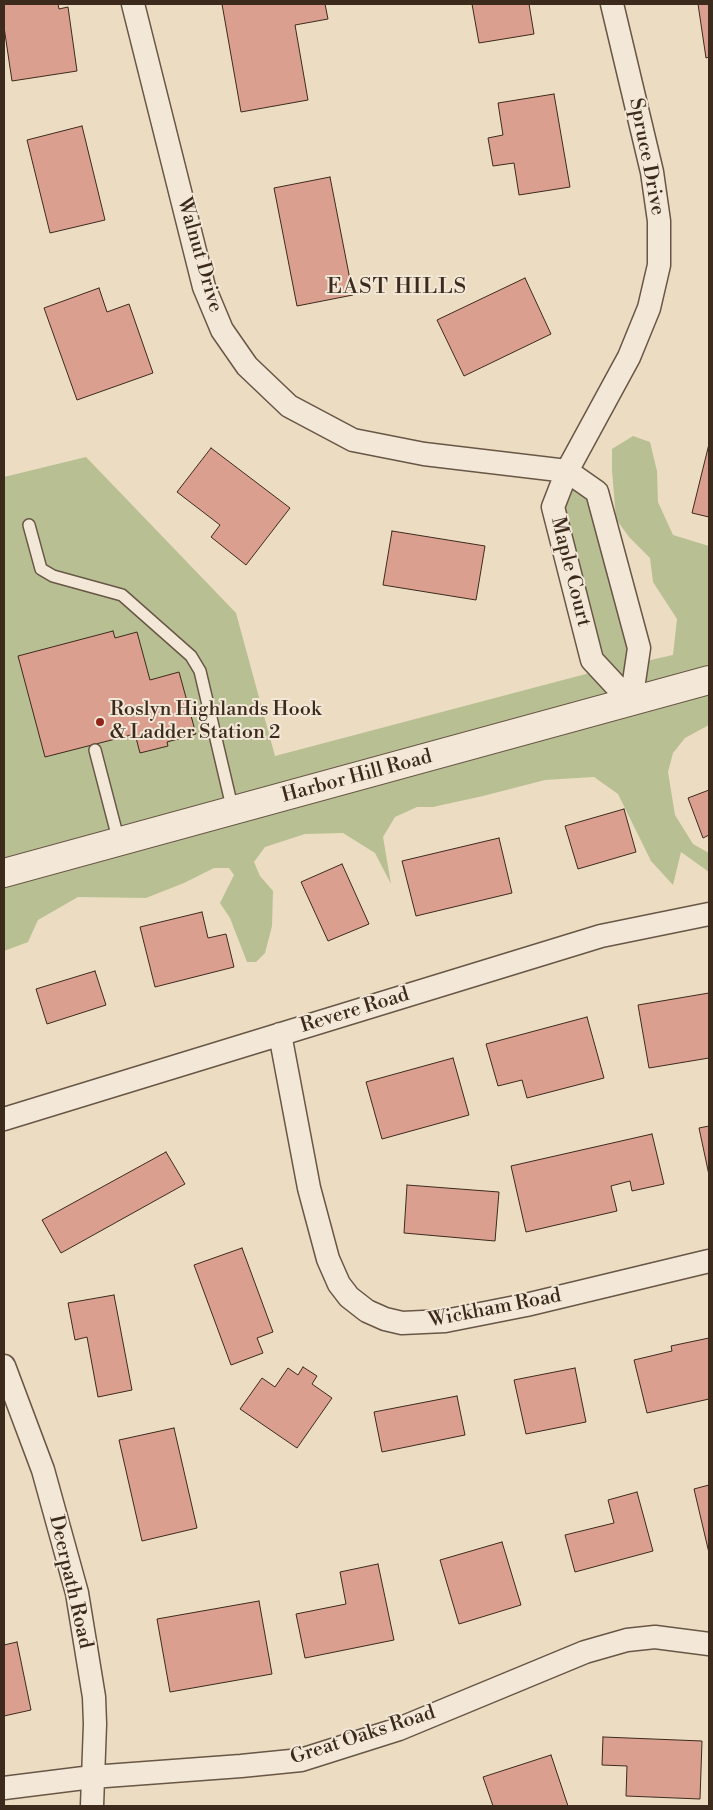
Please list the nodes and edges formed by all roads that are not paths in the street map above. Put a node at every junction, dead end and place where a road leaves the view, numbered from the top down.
1 (133, 4) edge
2 (612, 4) edge
3 (567, 471) junction
4 (29, 525) dead end
5 (709, 680) edge
6 (631, 702) junction
7 (94, 750) dead end
8 (233, 811) junction
9 (119, 842) junction
10 (4, 873) edge
11 (709, 914) edge
12 (280, 1034) junction
13 (4, 1119) edge
14 (709, 1261) edge
15 (4, 1366) edge
16 (709, 1644) edge
17 (92, 1777) junction
18 (4, 1788) edge
19 (92, 1806) edge

1 - 3 street, Walnut Drive
2 - 3 street, Spruce Drive
3 - 6 street
3 - 6 street, Maple Court
4 - 8 lane
5 - 6 street, Harbor Hill Road
6 - 8 street, Harbor Hill Road
7 - 9 lane
8 - 9 street, Harbor Hill Road
9 - 10 street, Harbor Hill Road
11 - 12 street, Revere Road
12 - 13 street, Revere Road
12 - 14 street, Wickham Road
15 - 17 street, Deerpath Road
16 - 17 street, Great Oaks Road
17 - 18 street, Great Oaks Road
17 - 19 street, Deerpath Road

